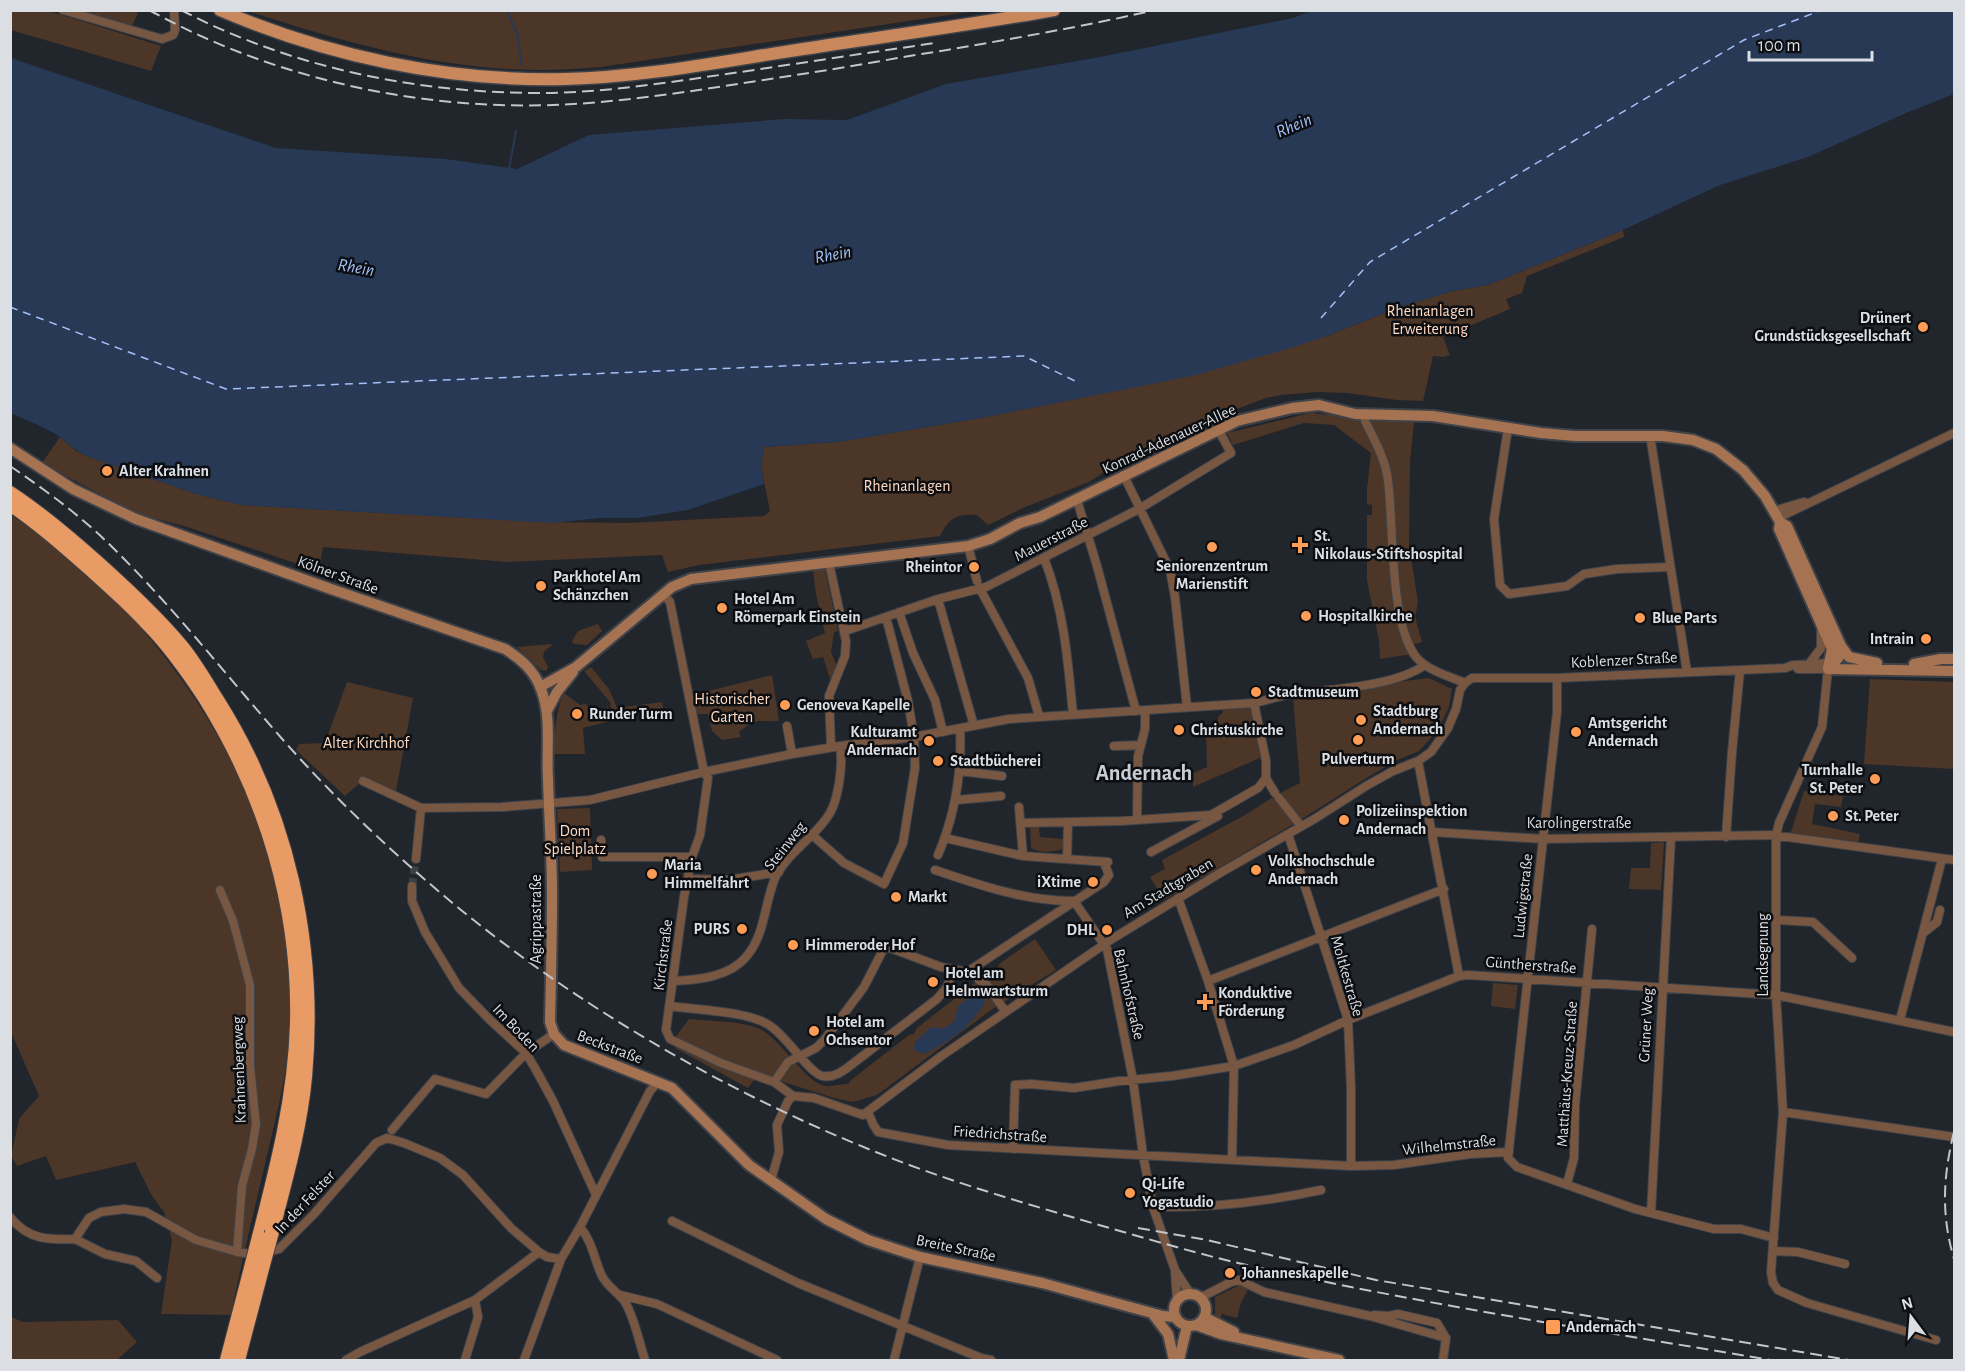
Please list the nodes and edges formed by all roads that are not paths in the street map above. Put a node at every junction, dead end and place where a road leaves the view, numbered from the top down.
1 (63, 10) edge
2 (174, 10) edge
3 (220, 10) edge
4 (1054, 10) edge
5 (1365, 414) junction
6 (1508, 428) junction
7 (1218, 429) junction
8 (1954, 433) edge
9 (1650, 435) junction
10 (10, 448) edge
11 (1124, 476) junction
12 (10, 492) edge
13 (1077, 500) junction
14 (10, 504) edge
15 (1139, 509) junction
16 (1777, 517) junction
17 (1087, 536) junction
18 (968, 546) junction
19 (1044, 558) junction
20 (972, 561) dead end
21 (829, 563) junction
22 (1670, 567) junction
23 (978, 583) junction
24 (663, 594) junction
25 (938, 599) junction
26 (899, 612) junction
27 (886, 617) junction
28 (1820, 623) junction
29 (845, 631) junction
30 (1841, 646) junction
31 (1954, 659) edge
32 (1877, 663) junction
33 (1809, 664) junction
34 (1425, 665) junction
35 (1830, 665) junction
36 (576, 667) junction
37 (1785, 668) junction
38 (1740, 670) junction
39 (1954, 671) edge
40 (1686, 672) junction
41 (1557, 678) junction
42 (1465, 682) junction
43 (565, 683) junction
44 (540, 687) junction
45 (1254, 703) junction
46 (1187, 707) junction
47 (1145, 710) junction
48 (1136, 711) junction
49 (545, 714) junction
50 (1073, 715) junction
51 (1039, 716) junction
52 (787, 726) dead end
53 (974, 726) junction
54 (960, 729) junction
55 (943, 732) junction
56 (914, 737) junction
57 (1141, 745) junction
58 (840, 746) junction
59 (1114, 746) dead end
60 (831, 747) junction
61 (792, 754) junction
62 (1418, 761) junction
63 (959, 771) junction
64 (704, 772) junction
65 (1002, 776) dead end
66 (1266, 778) junction
67 (363, 781) dead end
68 (1001, 796) dead end
69 (956, 800) junction
70 (548, 803) junction
71 (1019, 807) dead end
72 (421, 808) junction
73 (1221, 810) junction
74 (1137, 820) junction
75 (1021, 823) junction
76 (1068, 823) junction
77 (1301, 826) junction
78 (1432, 832) junction
79 (811, 834) junction
80 (1288, 834) junction
81 (1776, 836) junction
82 (1671, 837) junction
83 (1726, 837) junction
84 (945, 838) junction
85 (1543, 839) junction
86 (601, 840) dead end
87 (1152, 852) dead end
88 (938, 855) dead end
89 (1023, 856) junction
90 (692, 857) junction
91 (1066, 858) junction
92 (416, 859) tunnel mouth
93 (1942, 859) junction
94 (1954, 860) edge
95 (935, 870) dead end
96 (778, 872) junction
97 (688, 879) junction
98 (412, 886) tunnel mouth
99 (220, 890) dead end
100 (1444, 890) junction
101 (1178, 898) junction
102 (1074, 901) junction
103 (1940, 910) dead end
104 (1777, 920) junction
105 (1592, 929) dead end
106 (297, 932) junction
107 (1923, 933) junction
108 (1322, 938) junction
109 (1104, 944) junction
110 (1852, 958) dead end
111 (954, 969) junction
112 (967, 972) junction
113 (1459, 976) junction
114 (1528, 978) junction
115 (674, 981) junction
116 (959, 981) dead end
117 (1208, 981) junction
118 (1587, 983) junction
119 (1662, 986) junction
120 (947, 987) junction
121 (1776, 995) junction
122 (670, 1006) junction
123 (1005, 1011) junction
124 (1348, 1020) junction
125 (1900, 1020) junction
126 (1954, 1032) edge
127 (554, 1034) junction
128 (526, 1053) junction
129 (800, 1055) junction
130 (1234, 1066) junction
131 (1133, 1080) junction
132 (658, 1082) junction
133 (774, 1082) junction
134 (793, 1096) junction
135 (868, 1112) junction
136 (1783, 1112) junction
137 (392, 1130) dead end
138 (1954, 1137) edge
139 (1013, 1149) junction
140 (1509, 1152) junction
141 (1143, 1155) junction
142 (1232, 1159) junction
143 (1351, 1167) junction
144 (771, 1180) junction
145 (1567, 1184) junction
146 (1322, 1190) dead end
147 (596, 1195) junction
148 (1153, 1207) junction
149 (1651, 1213) junction
150 (10, 1217) edge
151 (672, 1221) dead end
152 (580, 1227) junction
153 (1774, 1238) junction
154 (75, 1239) junction
155 (1773, 1251) junction
156 (237, 1252) junction
157 (539, 1252) junction
158 (920, 1257) junction
159 (561, 1259) junction
160 (1845, 1264) dead end
161 (257, 1267) junction
162 (1175, 1270) junction
163 (157, 1278) dead end
164 (620, 1295) junction
165 (1196, 1296) junction
166 (475, 1300) junction
167 (1149, 1311) junction
168 (1185, 1316) junction
169 (902, 1327) junction
170 (1936, 1340) dead end
171 (226, 1360) edge
172 (238, 1360) edge
173 (346, 1360) edge
174 (465, 1360) edge
175 (524, 1360) edge
176 (645, 1360) edge
177 (777, 1360) edge
178 (894, 1360) edge
179 (991, 1360) edge
180 (1176, 1360) edge
181 (1339, 1360) edge
182 (1443, 1360) edge

1 - 2 street
3 - 4 main road
5 - 6 street, Konrad-Adenauer-Allee
5 - 7 street, Konrad-Adenauer-Allee
5 - 34 street
6 - 9 street, Konrad-Adenauer-Allee
6 - 22 street
7 - 11 street, Konrad-Adenauer-Allee
7 - 15 street, Mauerstraße
8 - 16 street
9 - 16 street, Konrad-Adenauer-Allee
9 - 22 street
10 - 44 street, Kölner Straße
11 - 13 street, Konrad-Adenauer-Allee
11 - 15 street
12 - 106 highway
13 - 17 street
13 - 18 street, Konrad-Adenauer-Allee
14 - 106 highway
15 - 17 street, Mauerstraße
15 - 46 street
16 - 28 street, Konrad-Adenauer-Allee
16 - 30 street, Konrad-Adenauer-Allee
17 - 19 street, Mauerstraße
17 - 48 street
18 - 20 street
18 - 21 street, Konrad-Adenauer-Allee
19 - 23 street, Mauerstraße
19 - 50 street
21 - 24 street, Konrad-Adenauer-Allee
21 - 29 street
22 - 40 street
23 - 25 street, Mauerstraße
23 - 51 street
24 - 36 street, Konrad-Adenauer-Allee
24 - 64 street, Kirchstraße
25 - 26 street, Mauerstraße
25 - 53 street
26 - 27 street, Mauerstraße
26 - 55 street
27 - 29 street, Mauerstraße
27 - 56 street
28 - 33 street, Konrad-Adenauer-Allee
28 - 35 street, Konrad-Adenauer-Allee
29 - 60 street
30 - 32 street
30 - 35 street
31 - 32 street, Koblenzer Straße
32 - 35 street, Koblenzer Straße
33 - 35 street, Koblenzer Straße
33 - 37 street, Koblenzer Straße
34 - 42 street
34 - 45 street
35 - 37 street, Koblenzer Straße
35 - 39 street, Koblenzer Straße
35 - 81 street, Landsegnung
36 - 43 street
36 - 44 street
37 - 38 street, Koblenzer Straße
38 - 40 street, Koblenzer Straße
38 - 83 street
40 - 41 street, Koblenzer Straße
41 - 42 street, Koblenzer Straße
41 - 85 street, Ludwigstraße
42 - 62 street, Am Stadtgraben
43 - 44 street
43 - 49 street
44 - 49 street, Kölner Straße
45 - 46 street
45 - 66 street
46 - 47 street
47 - 48 street
47 - 57 street
48 - 50 street
49 - 70 street, Kölner Straße
50 - 51 street
51 - 53 street
52 - 61 street
53 - 54 street
54 - 55 street
54 - 63 street
55 - 56 street
56 - 58 street
56 - 79 street
57 - 59 street
57 - 74 street
58 - 60 street
58 - 79 street, Steinweg
60 - 61 street
61 - 64 street
62 - 77 street, Am Stadtgraben
62 - 78 street
63 - 65 street
63 - 69 street
64 - 70 street
64 - 90 street, Kirchstraße
66 - 73 street
66 - 77 street
67 - 72 street
68 - 69 street
69 - 84 street
70 - 72 street
70 - 127 street, Agrippastraße
71 - 75 street
72 - 92 street
73 - 74 street
73 - 87 street
74 - 76 street
75 - 76 street
75 - 89 street
76 - 91 street
77 - 80 street, Am Stadtgraben
78 - 85 street, Karolingerstraße
78 - 100 street
79 - 96 street, Steinweg
80 - 101 street, Am Stadtgraben
80 - 108 street, Moltkestraße
81 - 83 street, Karolingerstraße
81 - 93 street, Karolingerstraße
81 - 104 street, Landsegnung
82 - 83 street, Karolingerstraße
82 - 85 street, Karolingerstraße
82 - 119 street, Grüner Weg
84 - 88 street
84 - 89 street
85 - 114 street, Ludwigstraße
86 - 90 street
89 - 91 street
90 - 97 street, Kirchstraße
91 - 102 street
93 - 94 street, Karolingerstraße
93 - 107 street
95 - 102 street
96 - 97 street
96 - 115 street, Steinweg
97 - 115 street, Kirchstraße
98 - 128 street, Im Boden
99 - 156 street, Krahnenbergweg
100 - 108 street
100 - 113 street
101 - 109 street, Am Stadtgraben
101 - 117 street
102 - 109 street, Bahnhofstraße
102 - 112 street
103 - 107 street
104 - 110 street
104 - 121 street, Landsegnung
105 - 118 street, Matthäus-Kreuz-Straße
106 - 161 highway, bridge
107 - 125 street
108 - 117 street
108 - 124 street, Moltkestraße
109 - 123 street, Am Stadtgraben
109 - 131 street, Bahnhofstraße
111 - 112 street
111 - 120 street
111 - 129 street
112 - 123 street
113 - 114 street, Güntherstraße
113 - 124 street, Güntherstraße
114 - 118 street, Güntherstraße
114 - 140 street, Ludwigstraße
115 - 122 street, Kirchstraße
116 - 120 street
117 - 130 street
118 - 119 street, Güntherstraße
118 - 145 street, Matthäus-Kreuz-Straße
119 - 121 street, Güntherstraße
119 - 149 street, Grüner Weg
120 - 129 street
121 - 125 street, Güntherstraße
121 - 136 street, Landsegnung
122 - 129 street
122 - 133 street, Kirchstraße
123 - 135 street, Am Stadtgraben
124 - 130 street, Güntherstraße
124 - 143 street, Moltkestraße
125 - 126 street, Güntherstraße
127 - 128 street
127 - 132 street, Beckstraße
128 - 137 street
128 - 147 street, Im Boden
129 - 133 street
130 - 131 street, Güntherstraße
130 - 142 street
131 - 139 street, Güntherstraße
131 - 141 street, Bahnhofstraße
132 - 144 street, Breite Straße
132 - 147 street
133 - 134 street
134 - 135 street
134 - 144 street
135 - 139 street, Friedrichstraße
136 - 138 street
136 - 153 street, Landsegnung
139 - 141 street, Friedrichstraße
140 - 143 street, Wilhelmstraße
140 - 145 street, Wilhelmstraße
141 - 142 street, Wilhelmstraße
141 - 148 street, Bahnhofstraße
142 - 143 street, Wilhelmstraße
144 - 158 street, Breite Straße
145 - 149 street, Wilhelmstraße
146 - 148 street
147 - 152 street
148 - 162 street, Bahnhofstraße
149 - 153 street, Wilhelmstraße
150 - 154 street
151 - 169 street
152 - 159 street
152 - 164 street
153 - 155 street, Landsegnung
154 - 156 street, In der Felster
154 - 163 street
155 - 160 street
155 - 170 street, Landsegnung
156 - 157 street, In der Felster
157 - 159 street
157 - 166 street
158 - 167 street, Breite Straße
158 - 169 street
159 - 175 street
161 - 171 highway
161 - 172 highway
162 - 165 street, Bahnhofstraße
162 - 168 street, Bahnhofstraße
164 - 176 street
164 - 177 street
165 - 168 street
165 - 168 street
165 - 182 street
166 - 173 street
166 - 174 street
167 - 168 street, Breite Straße
167 - 180 street
168 - 180 street
168 - 181 street, Breite Straße
169 - 178 street
169 - 179 street

